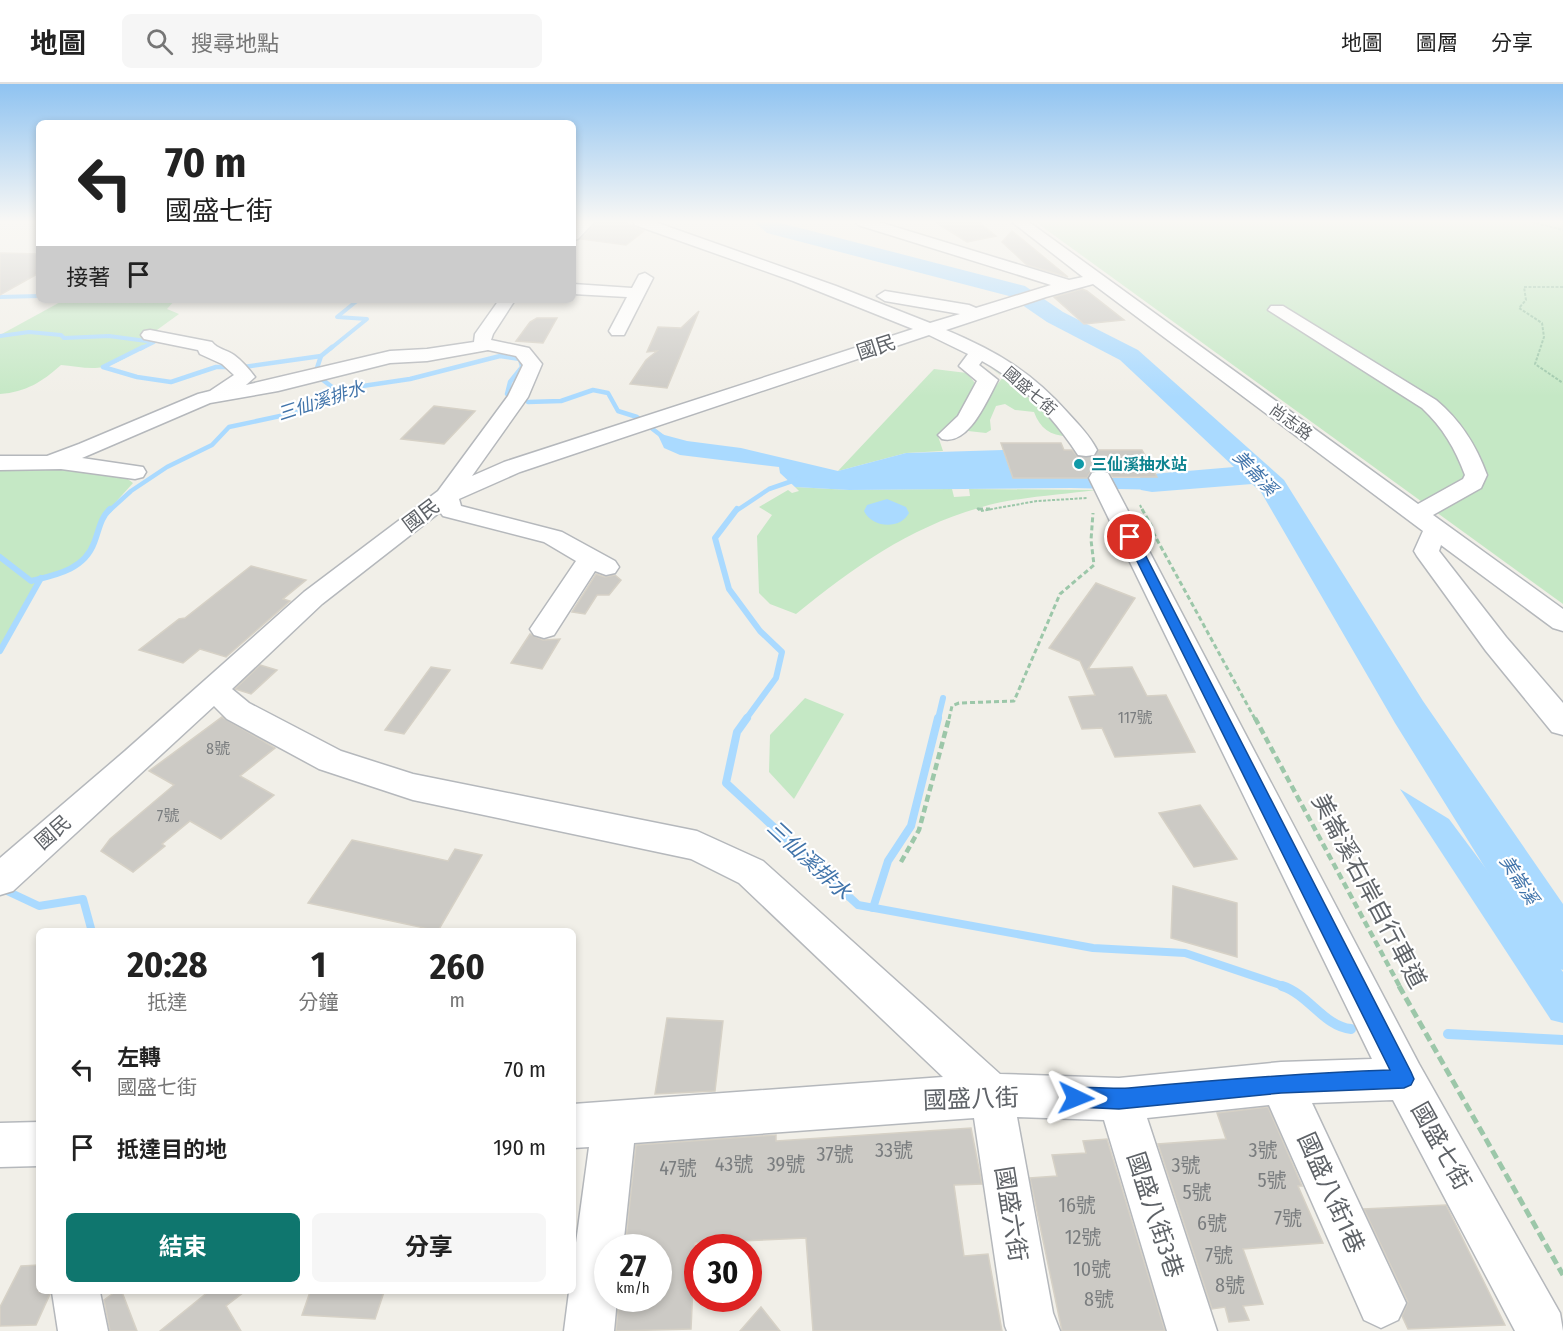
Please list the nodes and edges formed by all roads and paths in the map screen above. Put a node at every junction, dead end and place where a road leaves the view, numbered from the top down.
1 (644, 280) edge
2 (807, 280) edge
3 (1051, 280) edge
4 (1089, 280) edge
5 (1096, 280) edge
6 (1067, 285) junction
7 (1563, 287) edge
8 (576, 289) edge
9 (638, 293) junction
10 (844, 293) junction
11 (505, 303) edge
12 (969, 310) dead end
13 (1277, 310) dead end
14 (937, 327) junction
15 (618, 331) dead end
16 (150, 335) dead end
17 (487, 345) junction
18 (979, 353) junction
19 (1563, 383) edge
20 (213, 396) junction
21 (949, 435) dead end
22 (1086, 450) tunnel mouth
23 (53, 461) junction
24 (0, 463) edge
25 (135, 472) dead end
26 (1111, 493) junction
27 (446, 496) junction
28 (977, 508) dead end
29 (1427, 522) junction
30 (1146, 523) dead end
31 (1152, 527) junction
32 (1563, 622) edge
33 (544, 629) dead end
34 (214, 689) junction
35 (1563, 724) edge
36 (901, 862) dead end
37 (10, 870) edge
38 (1404, 1079) junction
39 (1281, 1083) junction
40 (992, 1095) junction
41 (1119, 1099) junction
42 (593, 1126) edge
43 (36, 1143) edge
44 (0, 1145) edge
45 (1563, 1275) edge
46 (76, 1294) edge
47 (1381, 1303) dead end
48 (83, 1331) edge
49 (589, 1331) edge
50 (1035, 1331) edge
51 (1192, 1331) edge
52 (1542, 1331) edge

1 - 9 street
2 - 10 street
3 - 6 street
4 - 6 street, 國民
5 - 29 street, 尚志路
6 - 14 street, 國民
7 - 19 path
8 - 9 street
9 - 15 street
10 - 12 street
10 - 14 street, 國盛七街
11 - 17 street
13 - 29 street
14 - 18 street, 國盛七街
14 - 27 street, 國民
16 - 20 street
17 - 20 street
17 - 27 street
18 - 21 street
18 - 22 street, 國盛七街
20 - 23 street
23 - 24 street
23 - 25 street
26 - 28 path
26 - 31 path
26 - 36 path
26 - 38 street, 國盛七街
27 - 33 street
27 - 34 street, 國民
29 - 32 street, 尚志路
29 - 35 street
30 - 31 path, 美崙溪右岸自行車道
31 - 45 path, 美崙溪右岸自行車道
34 - 37 street, 國民
34 - 40 street
38 - 39 street, 國盛八街
38 - 52 street, 國盛七街
39 - 41 street, 國盛八街
39 - 47 street, 國盛八街1巷
40 - 41 street, 國盛八街
40 - 42 street, 國盛八街
40 - 50 street, 國盛六街
41 - 51 street, 國盛八街3巷
42 - 49 street
43 - 44 street
46 - 48 street

